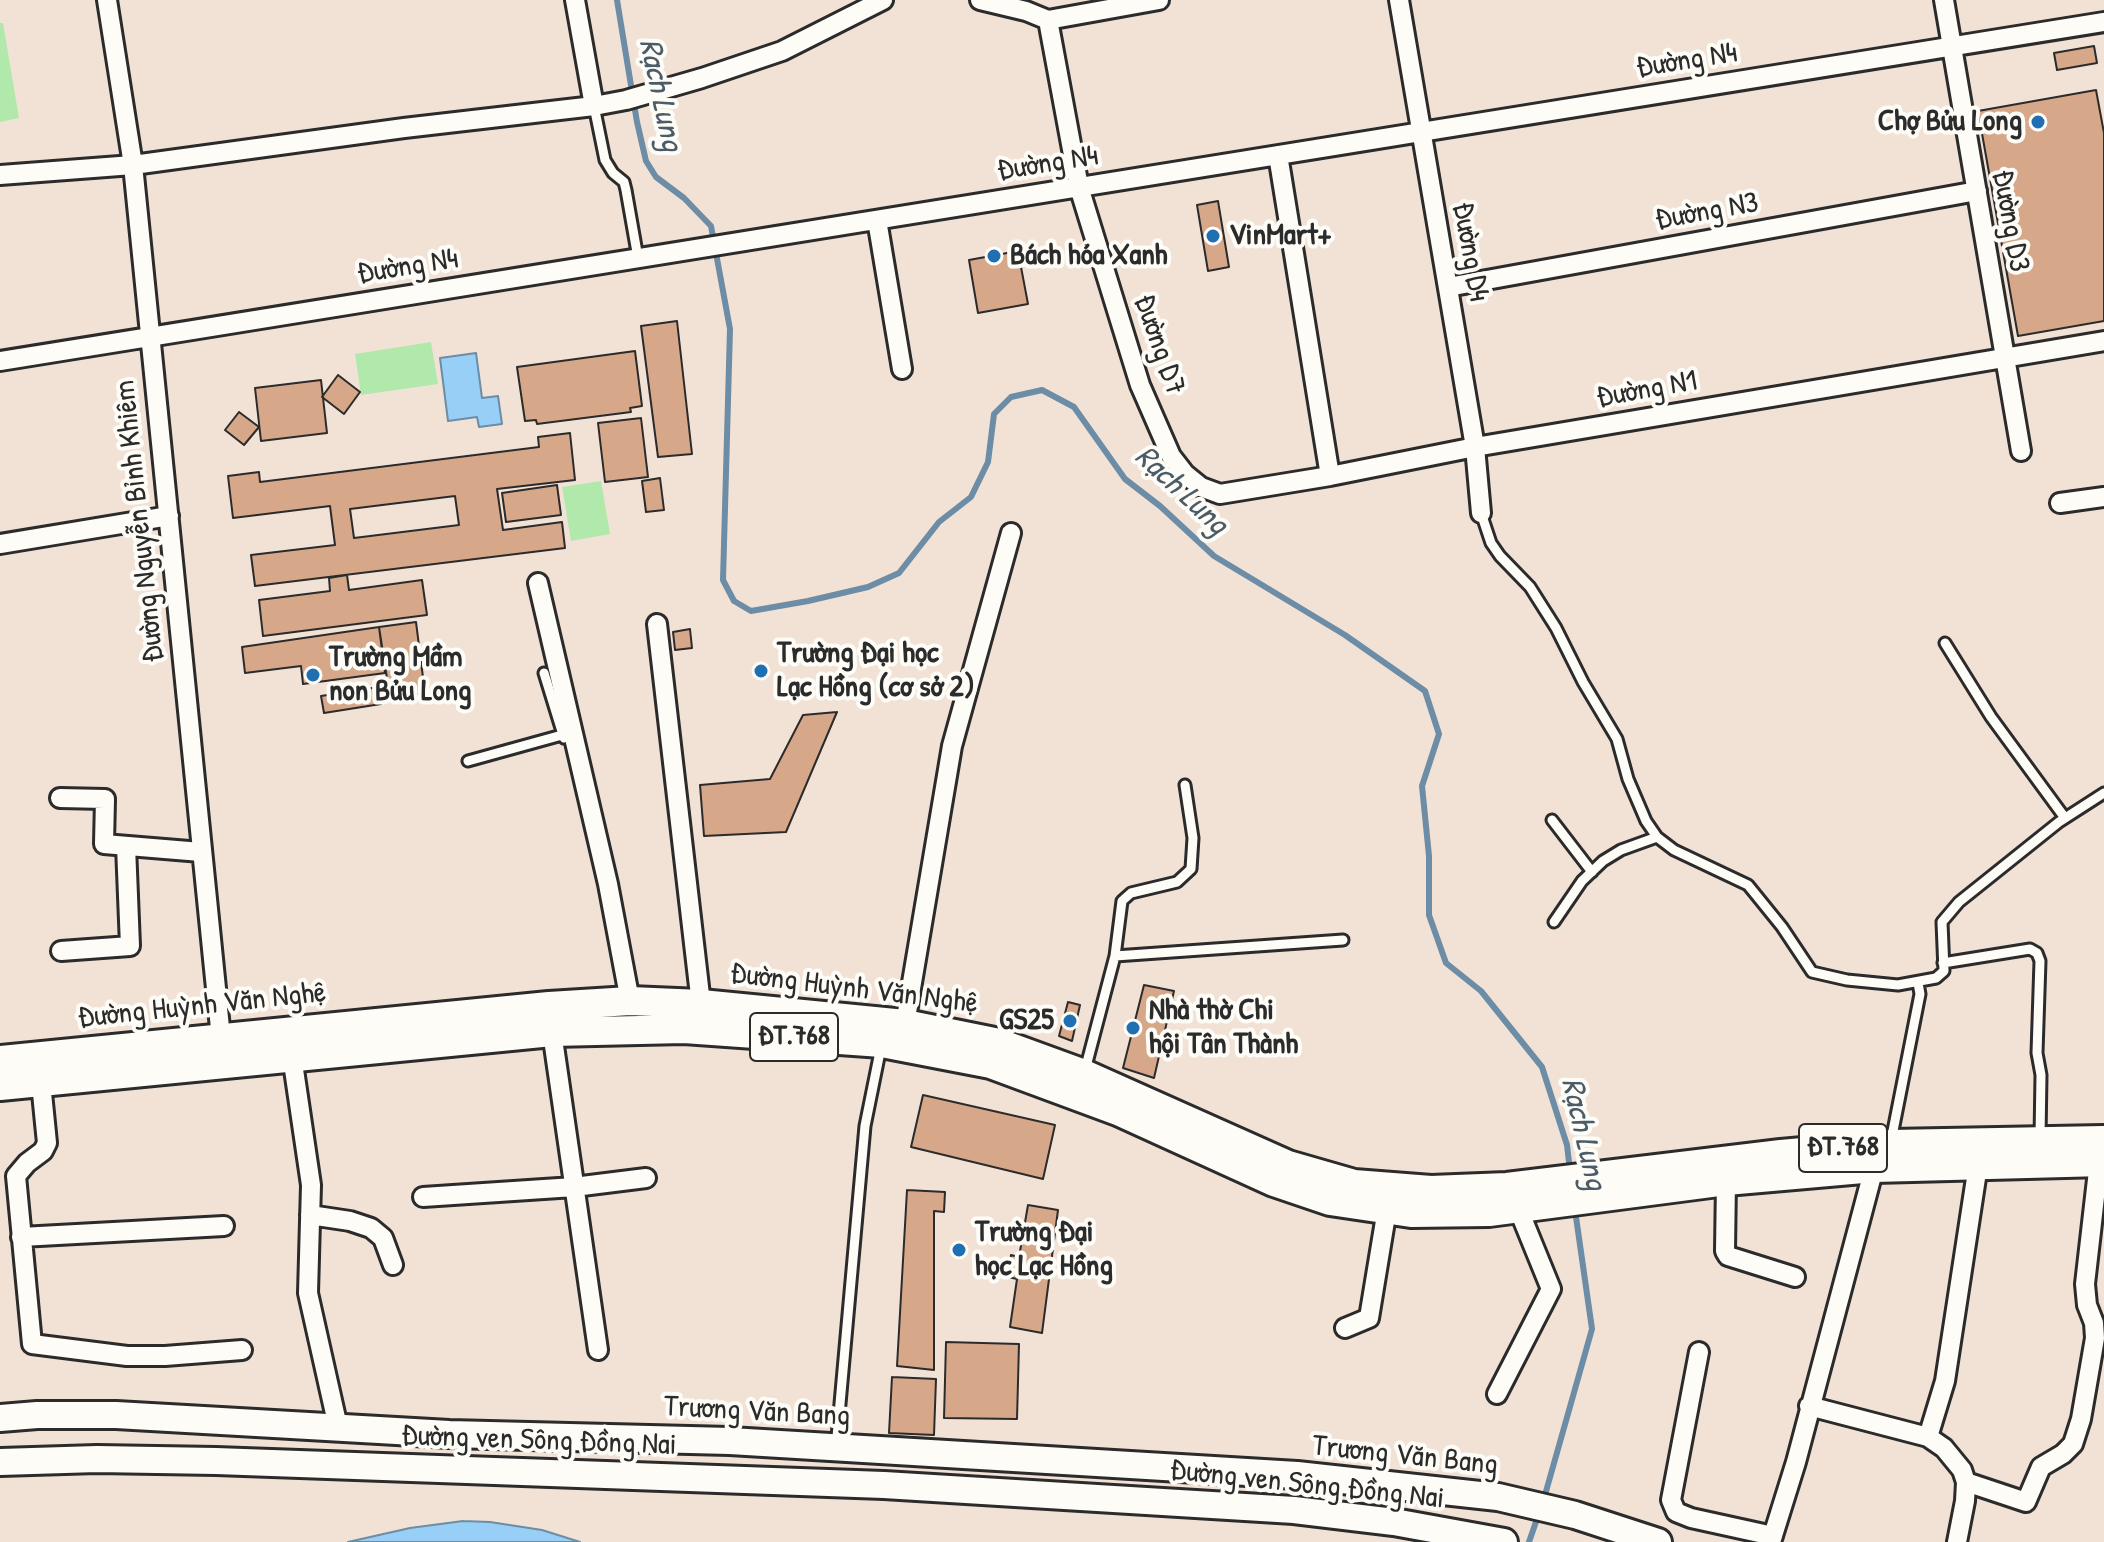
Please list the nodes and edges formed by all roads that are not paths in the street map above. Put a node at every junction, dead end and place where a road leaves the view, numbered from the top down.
1 (107, 0) edge
2 (575, 0) edge
3 (883, 0) edge
4 (980, 0) edge
5 (1159, 0) edge
6 (1399, 0) edge
7 (1944, 0) edge
8 (1048, 20) junction
9 (2104, 22) edge
10 (1952, 47) junction
11 (594, 106) junction
12 (1422, 132) junction
13 (1278, 155) junction
14 (133, 165) junction
15 (0, 175) edge
16 (1079, 187) junction
17 (1977, 191) junction
18 (877, 220) junction
19 (638, 258) junction
20 (1448, 287) junction
21 (150, 337) junction
22 (2104, 341) edge
23 (2005, 358) junction
24 (0, 361) edge
25 (902, 369) dead end
26 (1475, 447) junction
27 (2021, 451) dead end
28 (1330, 476) junction
29 (1201, 487) joint
30 (2104, 497) edge
31 (2060, 503) dead end
32 (1481, 513) joint
33 (169, 516) junction
34 (1011, 533) dead end
35 (0, 544) edge
36 (538, 583) dead end
37 (657, 624) dead end
38 (1945, 643) dead end
39 (544, 673) dead end
40 (562, 735) junction
41 (468, 761) dead end
42 (579, 761) junction
43 (1185, 785) dead end
44 (2104, 793) edge
45 (60, 798) dead end
46 (2065, 818) junction
47 (1552, 820) dead end
48 (1657, 837) junction
49 (126, 846) junction
50 (201, 852) junction
51 (1592, 872) junction
52 (1554, 922) dead end
53 (1343, 940) dead end
54 (61, 951) dead end
55 (1115, 956) junction
56 (1943, 963) junction
57 (1918, 983) junction
58 (630, 1001) junction
59 (701, 1004) junction
60 (905, 1024) junction
61 (552, 1032) junction
62 (882, 1043) junction
63 (222, 1051) junction
64 (995, 1054) junction
65 (292, 1056) junction
66 (0, 1060) edge
67 (1084, 1074) junction
68 (41, 1083) junction
69 (0, 1086) edge
70 (2040, 1142) junction
71 (1891, 1144) junction
72 (2102, 1155) edge
73 (1978, 1165) junction
74 (1874, 1168) junction
75 (646, 1178) dead end
76 (1726, 1181) junction
77 (574, 1187) junction
78 (1573, 1190) junction
79 (423, 1197) dead end
80 (1518, 1208) junction
81 (1387, 1209) junction
82 (310, 1215) junction
83 (224, 1226) dead end
84 (21, 1237) junction
85 (393, 1265) dead end
86 (1795, 1277) dead end
87 (2095, 1285) edge
88 (1345, 1328) dead end
89 (242, 1350) dead end
90 (598, 1350) dead end
91 (1699, 1352) dead end
92 (1497, 1394) dead end
93 (1809, 1406) junction
94 (0, 1418) edge
95 (338, 1427) junction
96 (837, 1437) dead end
97 (1928, 1437) junction
98 (0, 1462) edge
99 (1966, 1482) junction
100 (1772, 1539) edge
101 (1501, 1541) edge
102 (1658, 1542) edge
103 (1957, 1542) edge

1 - 14 street, Đường Nguyễn Bỉnh Khiêm
2 - 11 street
3 - 11 street
4 - 8 street
5 - 8 street
6 - 12 street, Đường D4
7 - 10 street, Đường D3
8 - 16 street, Đường D7
9 - 10 street, Đường N4
10 - 12 street, Đường N4
10 - 17 street, Đường D3
11 - 14 street
11 - 19 lane
12 - 13 street, Đường N4
12 - 20 street, Đường D4
13 - 16 street, Đường N4
13 - 28 street
14 - 15 street
14 - 21 street, Đường Nguyễn Bỉnh Khiêm
16 - 18 street, Đường N4
16 - 29 street, Đường D7
17 - 20 street, Đường N3
17 - 23 street, Đường D3
18 - 19 street, Đường N4
18 - 25 street
19 - 21 street, Đường N4
20 - 26 street, Đường D4
21 - 24 street, Đường N4
21 - 33 street, Đường Nguyễn Bỉnh Khiêm
22 - 23 street, Đường N1
23 - 26 street, Đường N1
23 - 27 street, Đường D3
26 - 28 street, Đường N1
26 - 32 street, Đường D4
28 - 29 street, Đường N1
30 - 31 street
32 - 48 lane
33 - 35 street
33 - 50 street, Đường Nguyễn Bỉnh Khiêm
34 - 60 street
36 - 42 street
37 - 59 street
38 - 46 lane
39 - 40 lane
40 - 41 lane
40 - 42 lane
42 - 58 street
43 - 55 lane
44 - 46 lane
45 - 49 street
46 - 56 lane
47 - 51 lane
48 - 51 lane
48 - 57 lane
49 - 50 street
49 - 54 street
50 - 63 street, Đường Nguyễn Bỉnh Khiêm
51 - 52 lane
53 - 55 lane
55 - 67 lane
56 - 57 lane
56 - 70 lane
57 - 71 lane
58 - 59 main road, Đường Huỳnh Văn Nghệ / ĐT.768
58 - 63 main road, Đường Huỳnh Văn Nghệ / ĐT.768
59 - 60 main road, Đường Huỳnh Văn Nghệ / ĐT.768
60 - 64 main road, Đường Huỳnh Văn Nghệ / ĐT.768
61 - 62 main road, Đường Huỳnh Văn Nghệ / ĐT.768
61 - 65 main road, Đường Huỳnh Văn Nghệ / ĐT.768
61 - 77 street
62 - 64 main road, Đường Huỳnh Văn Nghệ / ĐT.768
62 - 96 lane
63 - 65 main road, Đường Huỳnh Văn Nghệ / ĐT.768
63 - 66 main road, Đường Huỳnh Văn Nghệ / ĐT.768
63 - 68 main road, Đường Huỳnh Văn Nghệ / ĐT.768
64 - 67 main road, Đường Huỳnh Văn Nghệ / ĐT.768
64 - 81 main road, Đường Huỳnh Văn Nghệ / ĐT.768
65 - 82 street
67 - 78 main road, Đường Huỳnh Văn Nghệ / ĐT.768
68 - 69 main road, Đường Huỳnh Văn Nghệ / ĐT.768
68 - 84 street
70 - 71 main road, Đường Huỳnh Văn Nghệ / ĐT.768
70 - 72 main road, Đường Huỳnh Văn Nghệ / ĐT.768
71 - 78 main road, Đường Huỳnh Văn Nghệ / ĐT.768
72 - 73 main road, Đường Huỳnh Văn Nghệ / ĐT.768
72 - 87 street
73 - 74 main road, Đường Huỳnh Văn Nghệ / ĐT.768
73 - 97 street
74 - 76 main road, Đường Huỳnh Văn Nghệ / ĐT.768
74 - 93 street
75 - 77 street
76 - 78 main road, Đường Huỳnh Văn Nghệ / ĐT.768
76 - 86 street
77 - 79 street
77 - 90 street
78 - 80 main road, Đường Huỳnh Văn Nghệ / ĐT.768
80 - 81 main road, Đường Huỳnh Văn Nghệ / ĐT.768
80 - 92 street
81 - 88 street
82 - 85 street
82 - 95 street
83 - 84 street
84 - 89 street
87 - 99 street
91 - 100 street
93 - 97 street
93 - 100 street
94 - 95 main road, Trương Văn Bang
95 - 102 main road, Trương Văn Bang
97 - 99 street
98 - 101 main road, Đường ven Sông Đồng Nai
99 - 103 street

